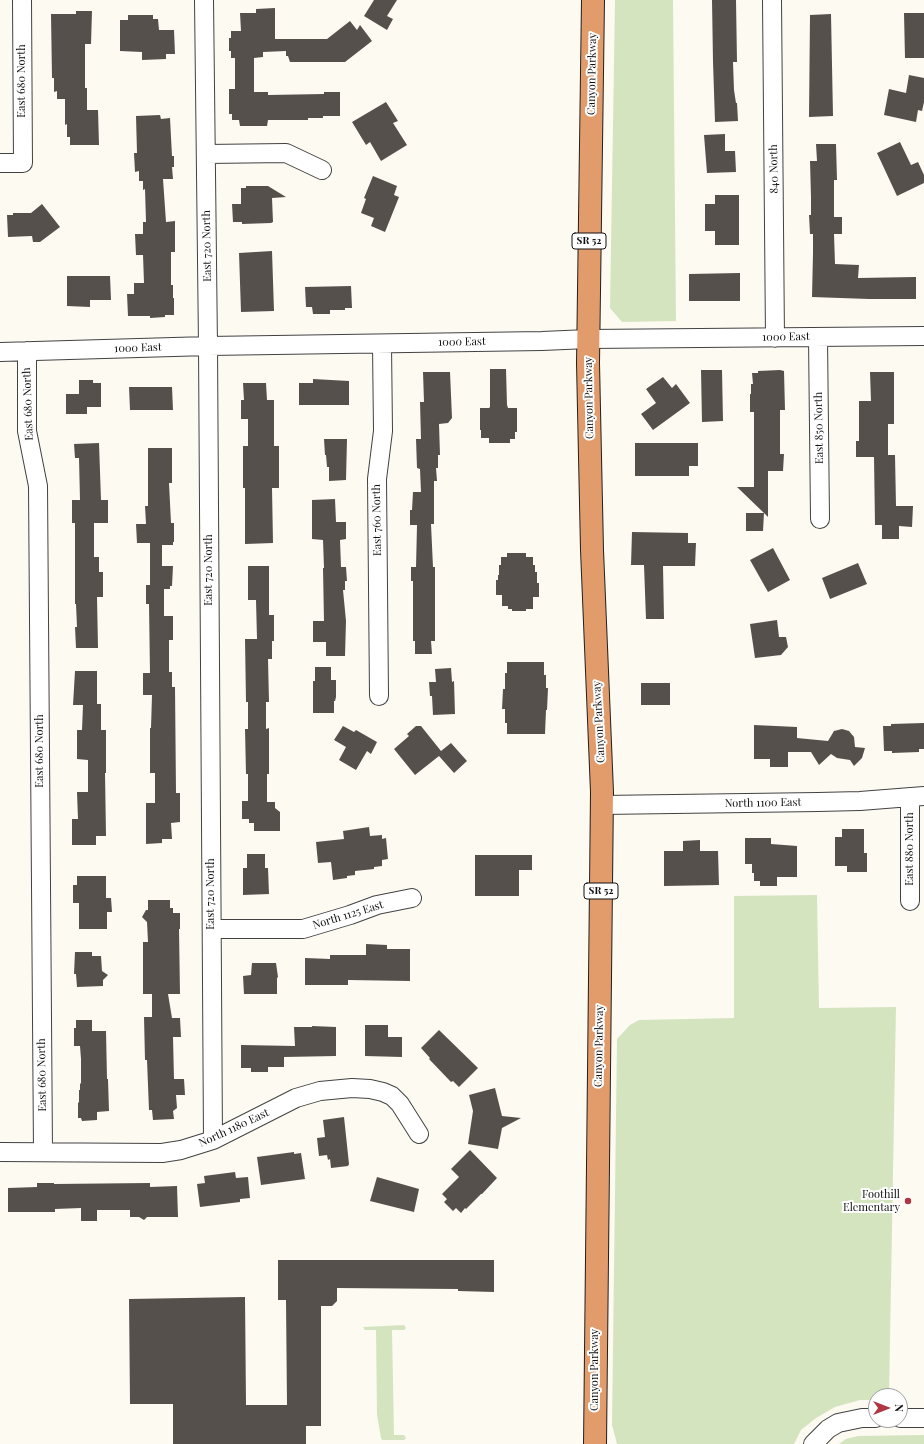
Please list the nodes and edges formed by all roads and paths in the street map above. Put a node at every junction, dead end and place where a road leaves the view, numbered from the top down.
1 (22, 0) edge
2 (204, 0) edge
3 (593, 0) edge
4 (772, 0) edge
5 (206, 154) junction
6 (0, 163) edge
7 (322, 170) dead end
8 (924, 336) edge
9 (818, 337) junction
10 (775, 338) junction
11 (588, 339) junction
12 (382, 345) junction
13 (208, 346) junction
14 (27, 351) junction
15 (0, 352) edge
16 (820, 519) dead end
17 (379, 696) dead end
18 (917, 797) edge
19 (602, 805) junction
20 (412, 898) dead end
21 (910, 901) dead end
22 (212, 928) junction
23 (419, 1134) dead end
24 (213, 1140) junction
25 (0, 1152) edge
26 (42, 1152) junction
27 (868, 1418) edge
28 (908, 1418) edge
29 (924, 1418) edge
30 (595, 1444) edge
31 (813, 1444) edge

1 - 6 street, East 680 North
2 - 5 street, East 720 North
3 - 11 highway, Canyon Parkway / SR 52
4 - 10 street, 840 North
5 - 7 street
5 - 13 street, East 720 North
8 - 9 street, 1000 East
9 - 10 street, 1000 East
9 - 16 street, East 850 North
10 - 11 street, 1000 East
11 - 12 street, 1000 East
11 - 19 highway, Canyon Parkway / SR 52
12 - 13 street, 1000 East
12 - 17 street, East 760 North
13 - 14 street, 1000 East
13 - 22 street, East 720 North
14 - 15 street, 1000 East
14 - 26 street, East 680 North
18 - 19 street, North 1100 East
18 - 21 street, East 880 North
19 - 30 highway, Canyon Parkway / SR 52
20 - 22 street, North 1125 East
22 - 24 street, East 720 North
23 - 24 street, North 1180 East
24 - 26 street, North 1180 East
25 - 26 street, North 1180 East
27 - 31 street
28 - 29 street

